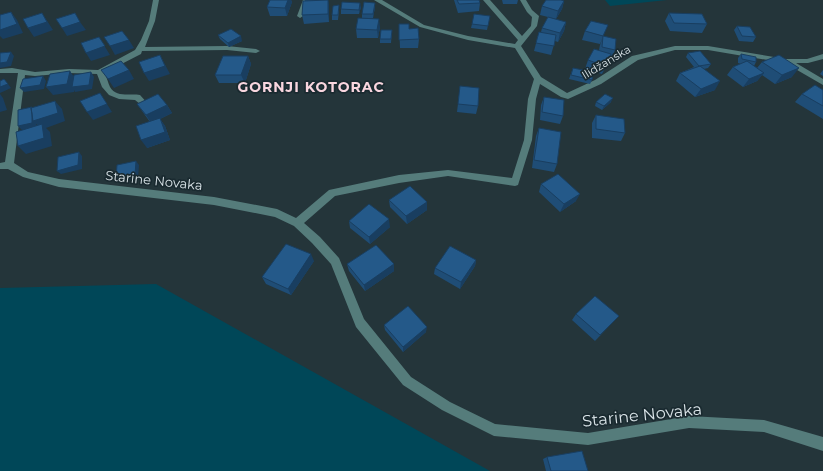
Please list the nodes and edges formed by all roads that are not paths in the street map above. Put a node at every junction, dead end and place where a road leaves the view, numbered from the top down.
1 (156, 0) edge
2 (306, 0) edge
3 (377, 0) edge
4 (486, 0) edge
5 (523, 0) edge
6 (300, 16) dead end
7 (520, 43) junction
8 (140, 49) junction
9 (256, 51) dead end
10 (823, 56) edge
11 (786, 61) junction
12 (0, 71) edge
13 (22, 72) junction
14 (99, 72) junction
15 (538, 79) junction
16 (823, 82) edge
17 (146, 105) edge
18 (4, 165) edge
19 (297, 223) junction
20 (823, 444) edge

1 - 8 street
2 - 6 street
3 - 7 street
4 - 7 street, Ilidžanska
5 - 7 street
7 - 15 street, Ilidžanska
8 - 9 street
8 - 14 street
10 - 11 street, Ilidžanska
11 - 15 street, Ilidžanska
11 - 16 street, Ilidžanska
12 - 13 street
13 - 14 street
13 - 18 street, Starine Novaka
14 - 17 street
15 - 19 street
18 - 19 street, Starine Novaka
19 - 20 street, Starine Novaka

